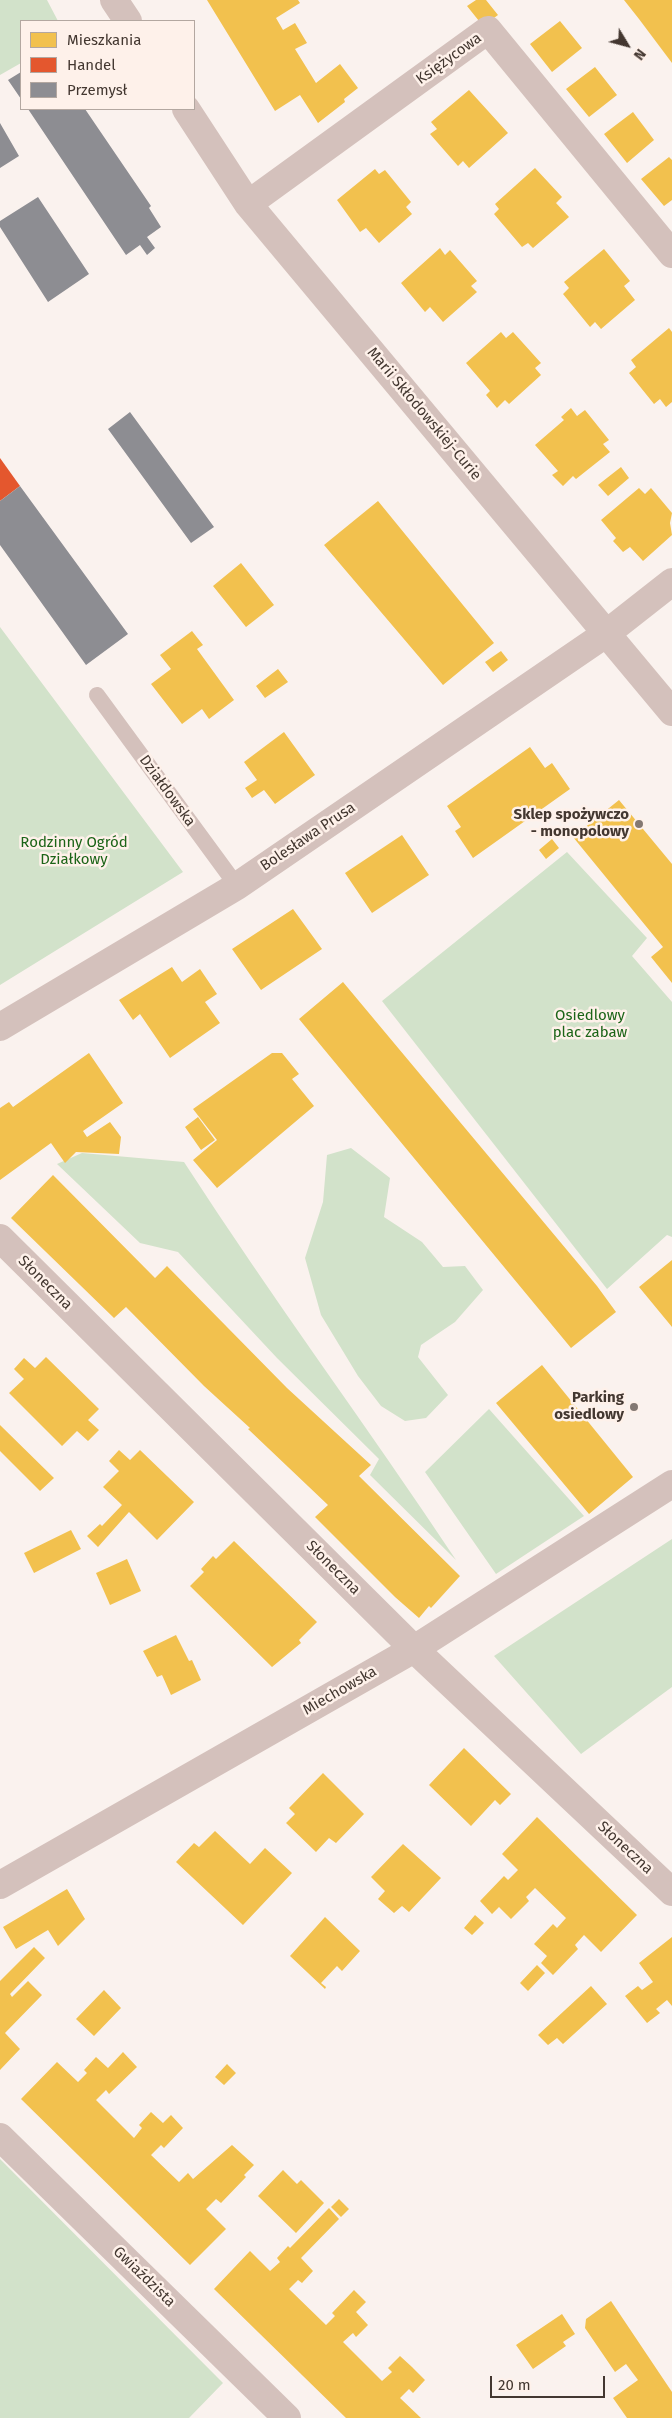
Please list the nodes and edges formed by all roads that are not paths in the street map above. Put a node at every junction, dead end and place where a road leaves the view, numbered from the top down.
1 (114, 0) edge
2 (127, 20) edge
3 (187, 110) edge
4 (248, 204) junction
5 (672, 254) edge
6 (672, 582) edge
7 (607, 632) junction
8 (96, 695) dead end
9 (672, 712) edge
10 (237, 886) junction
11 (0, 1027) edge
12 (0, 1238) edge
13 (672, 1484) edge
14 (414, 1649) junction
15 (0, 1885) edge
16 (672, 1892) edge
17 (0, 2137) edge
18 (287, 2418) edge

1 - 2 street
3 - 4 street, Marii Skłodowskiej-Curie
4 - 5 street, Księżycowa
4 - 7 street, Marii Skłodowskiej-Curie
6 - 7 street, Bolesława Prusa
7 - 9 street, Marii Skłodowskiej-Curie
7 - 10 street, Bolesława Prusa
8 - 10 lane, Działdowska
10 - 11 street, Bolesława Prusa
12 - 14 street, Słoneczna
13 - 14 street, Miechowska
14 - 15 street, Miechowska
14 - 16 street, Słoneczna
17 - 18 street, Gwiaździsta

